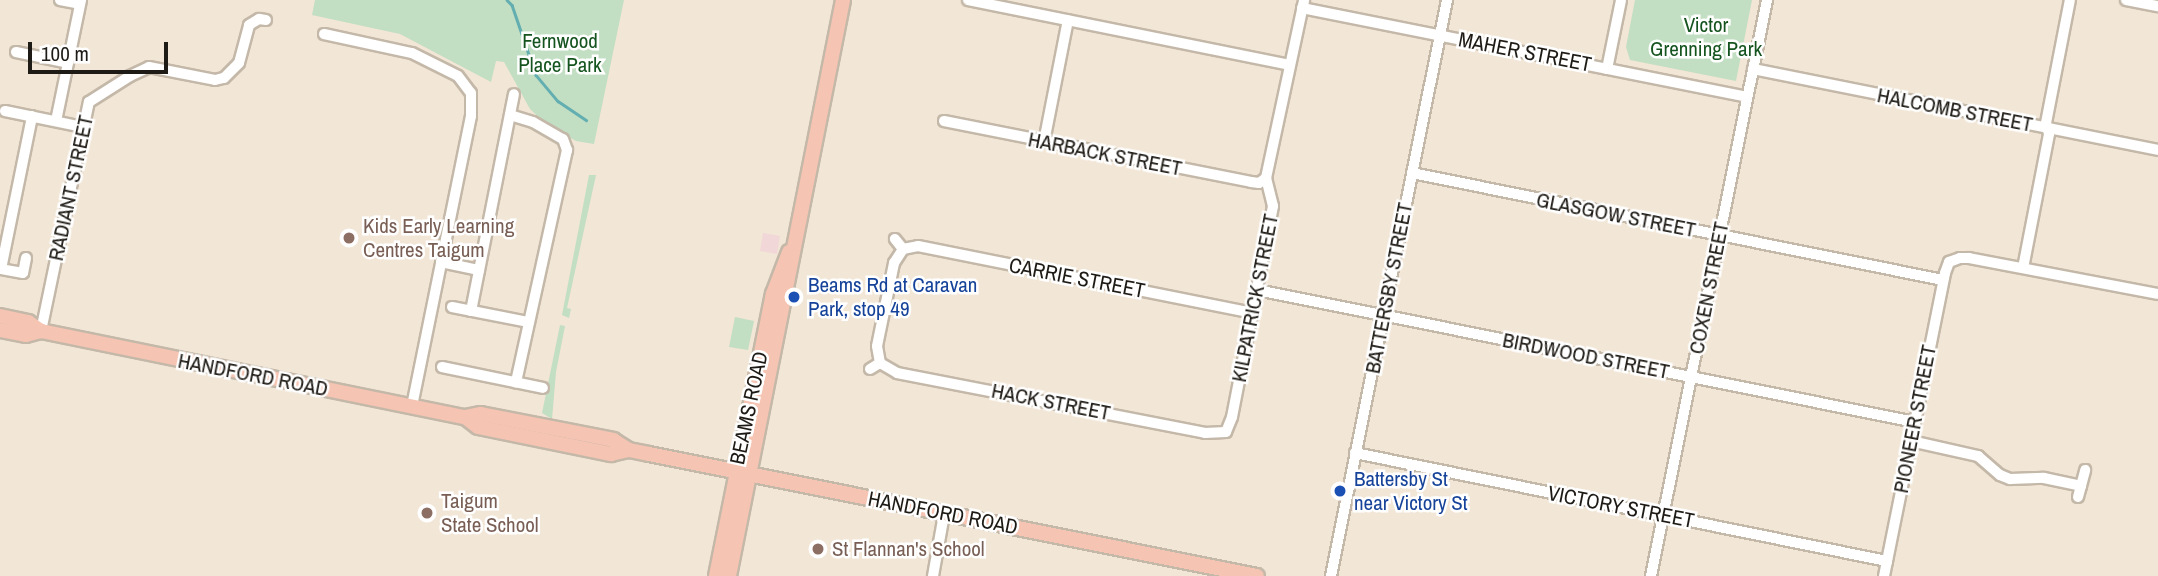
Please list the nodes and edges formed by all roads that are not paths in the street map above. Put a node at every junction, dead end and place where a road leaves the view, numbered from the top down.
1 (60, 0) edge
2 (842, 0) edge
3 (968, 0) edge
4 (1447, 0) edge
5 (1621, 0) edge
6 (1767, 0) edge
7 (2070, 0) edge
8 (2126, 0) edge
9 (80, 2) edge
10 (986, 2) edge
11 (1303, 4) edge
12 (2158, 6) edge
13 (266, 20) dead end
14 (1068, 20) junction
15 (324, 34) dead end
16 (1440, 35) junction
17 (16, 52) dead end
18 (68, 62) junction
19 (1289, 65) junction
20 (1607, 69) junction
21 (1753, 69) junction
22 (514, 93) dead end
23 (1747, 97) junction
24 (5, 111) dead end
25 (510, 115) junction
26 (32, 116) junction
27 (56, 121) junction
28 (943, 121) dead end
29 (83, 127) junction
30 (2048, 128) junction
31 (1044, 142) junction
32 (2158, 150) edge
33 (1412, 173) junction
34 (1266, 177) junction
35 (1720, 236) junction
36 (895, 239) dead end
37 (903, 249) junction
38 (26, 258) dead end
39 (441, 262) junction
40 (2023, 268) junction
41 (479, 270) junction
42 (23, 273) junction
43 (1943, 280) junction
44 (33, 282) dead end
45 (1257, 290) junction
46 (2158, 295) edge
47 (452, 307) dead end
48 (471, 311) junction
49 (1252, 313) junction
50 (0, 316) edge
51 (1384, 316) junction
52 (528, 323) junction
53 (0, 330) edge
54 (41, 331) junction
55 (442, 367) dead end
56 (1691, 377) junction
57 (516, 382) junction
58 (543, 388) dead end
59 (412, 407) junction
60 (1915, 422) junction
61 (1226, 432) joint
62 (1911, 442) junction
63 (1355, 453) junction
64 (2085, 470) dead end
65 (743, 473) junction
66 (944, 514) junction
67 (1663, 516) junction
68 (1886, 561) junction
69 (716, 576) edge
70 (729, 576) edge
71 (933, 576) edge
72 (1257, 576) edge
73 (1331, 576) edge
74 (1651, 576) edge
75 (1884, 576) edge

1 - 9 street
2 - 65 main road, BEAMS ROAD
3 - 10 street
4 - 16 street, BATTERSBY STREET
5 - 20 street
6 - 21 street, COXEN STREET
7 - 30 street
8 - 12 street
9 - 18 street
10 - 14 street
11 - 16 street, MAHER STREET
11 - 19 street, KILPATRICK STREET
13 - 29 street, RADIANT STREET
14 - 19 street
14 - 31 street
15 - 39 street
16 - 20 street, MAHER STREET
16 - 33 street, BATTERSBY STREET
17 - 18 street
18 - 27 street
19 - 34 street, KILPATRICK STREET
20 - 23 street, MAHER STREET
21 - 23 street, COXEN STREET
21 - 30 street, HALCOMB STREET
22 - 25 street
23 - 35 street, COXEN STREET
24 - 26 street
25 - 41 street
25 - 52 street
26 - 27 street
26 - 42 street
27 - 29 street
28 - 31 street, HARBACK STREET
29 - 54 street, RADIANT STREET
30 - 32 street, HALCOMB STREET
30 - 40 street
31 - 34 street, HARBACK STREET
33 - 35 street, GLASGOW STREET
33 - 51 street, BATTERSBY STREET
34 - 45 street, KILPATRICK STREET
35 - 43 street, GLASGOW STREET
35 - 56 street, COXEN STREET
36 - 37 street
37 - 49 street, CARRIE STREET
37 - 61 street, HACK STREET
38 - 42 street
39 - 41 street
39 - 59 street
40 - 43 street, PIONEER STREET
40 - 46 street
41 - 48 street
42 - 44 street
43 - 60 street, PIONEER STREET
45 - 49 street, KILPATRICK STREET
45 - 51 street, BIRDWOOD STREET
47 - 48 street
48 - 52 street
49 - 61 street, KILPATRICK STREET
50 - 54 main road, HANDFORD ROAD
51 - 56 street, BIRDWOOD STREET
51 - 63 street, BATTERSBY STREET
52 - 57 street
53 - 54 main road, HANDFORD ROAD
54 - 59 main road, HANDFORD ROAD
55 - 57 street
56 - 60 street, BIRDWOOD STREET
56 - 67 street, COXEN STREET
57 - 58 street
59 - 65 main road, HANDFORD ROAD
60 - 62 street, PIONEER STREET
62 - 64 street
62 - 68 street, PIONEER STREET
63 - 67 street, VICTORY STREET
63 - 73 street, BATTERSBY STREET
65 - 66 main road, HANDFORD ROAD
65 - 69 main road, BEAMS ROAD
65 - 70 main road, BEAMS ROAD
66 - 71 street
66 - 72 main road, HANDFORD ROAD
67 - 68 street, VICTORY STREET
67 - 74 street, COXEN STREET
68 - 75 street, PIONEER STREET

